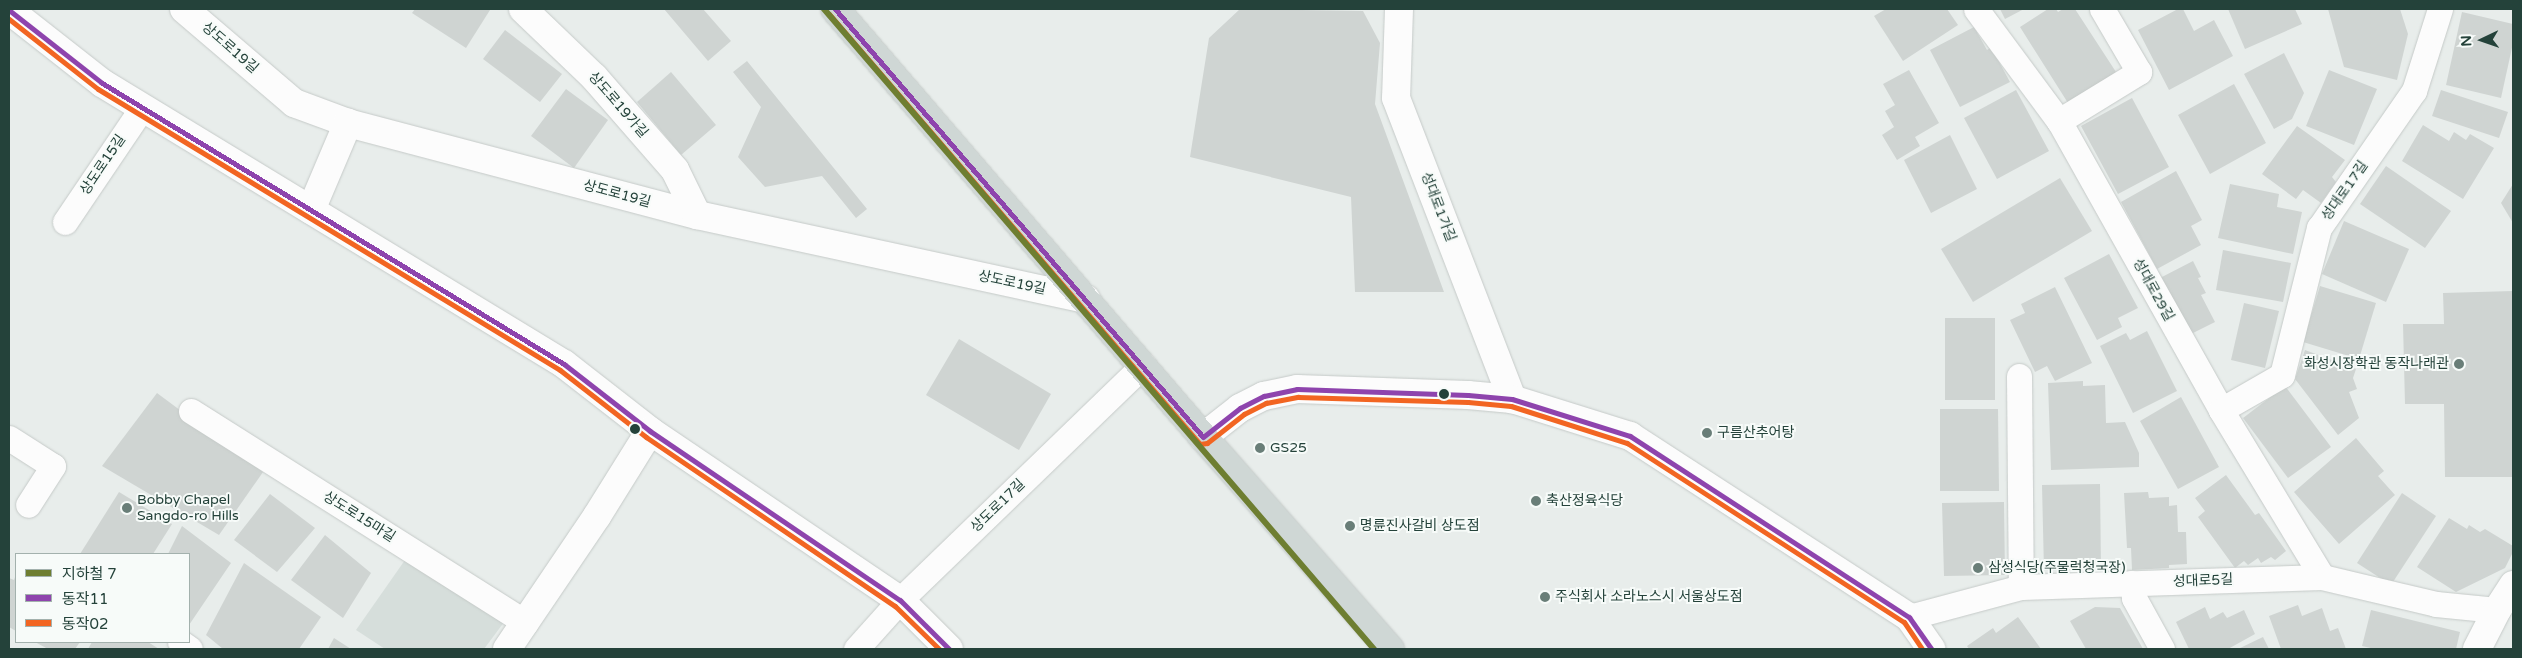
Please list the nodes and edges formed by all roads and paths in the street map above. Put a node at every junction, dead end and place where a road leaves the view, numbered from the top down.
1 (184, 9) edge
2 (523, 9) edge
3 (835, 9) edge
4 (1399, 9) edge
5 (1976, 9) edge
6 (2102, 9) edge
7 (2440, 9) edge
8 (9, 10) edge
9 (142, 108) junction
10 (2059, 122) junction
11 (348, 123) junction
12 (311, 210) junction
13 (697, 215) junction
14 (65, 222) dead end
15 (1086, 299) junction
16 (1143, 365) junction
17 (2019, 376) dead end
18 (1512, 399) junction
19 (2221, 410) junction
20 (191, 411) dead end
21 (650, 431) junction
22 (1203, 437) junction
23 (9, 438) edge
24 (28, 505) dead end
25 (2322, 577) junction
26 (2132, 583) junction
27 (2513, 585) edge
28 (2021, 587) junction
29 (900, 600) junction
30 (2497, 610) junction
31 (1909, 617) junction
32 (526, 623) junction
33 (507, 649) edge
34 (856, 649) edge
35 (949, 649) edge
36 (1390, 649) edge
37 (1931, 649) edge
38 (2162, 649) edge
39 (2477, 649) edge

1 - 11 street, 상도로19길
2 - 13 street, 상도로19가길
3 - 15 main road
4 - 18 street, 성대로1가길
5 - 10 lane, 성대로29길
6 - 10 lane
7 - 19 lane, 성대로17길
8 - 9 street
9 - 12 street
9 - 14 lane, 상도로15길
10 - 19 lane, 성대로29길
11 - 12 street
11 - 13 street, 상도로19길
12 - 21 street
13 - 15 street, 상도로19길
15 - 16 main road
16 - 22 main road
16 - 29 lane, 상도로17길
17 - 28 lane
18 - 22 street
18 - 31 street
19 - 25 lane, 성대로29길
20 - 32 lane, 상도로15마길
21 - 29 street
21 - 32 street
22 - 36 main road
23 - 24 lane
25 - 26 lane, 성대로5길
25 - 30 lane, 성대로5길
26 - 28 lane, 성대로5길
26 - 38 lane
27 - 30 street
28 - 31 lane, 성대로5길
29 - 34 lane, 상도로17길
29 - 35 street
30 - 39 street
31 - 37 street
32 - 33 street

